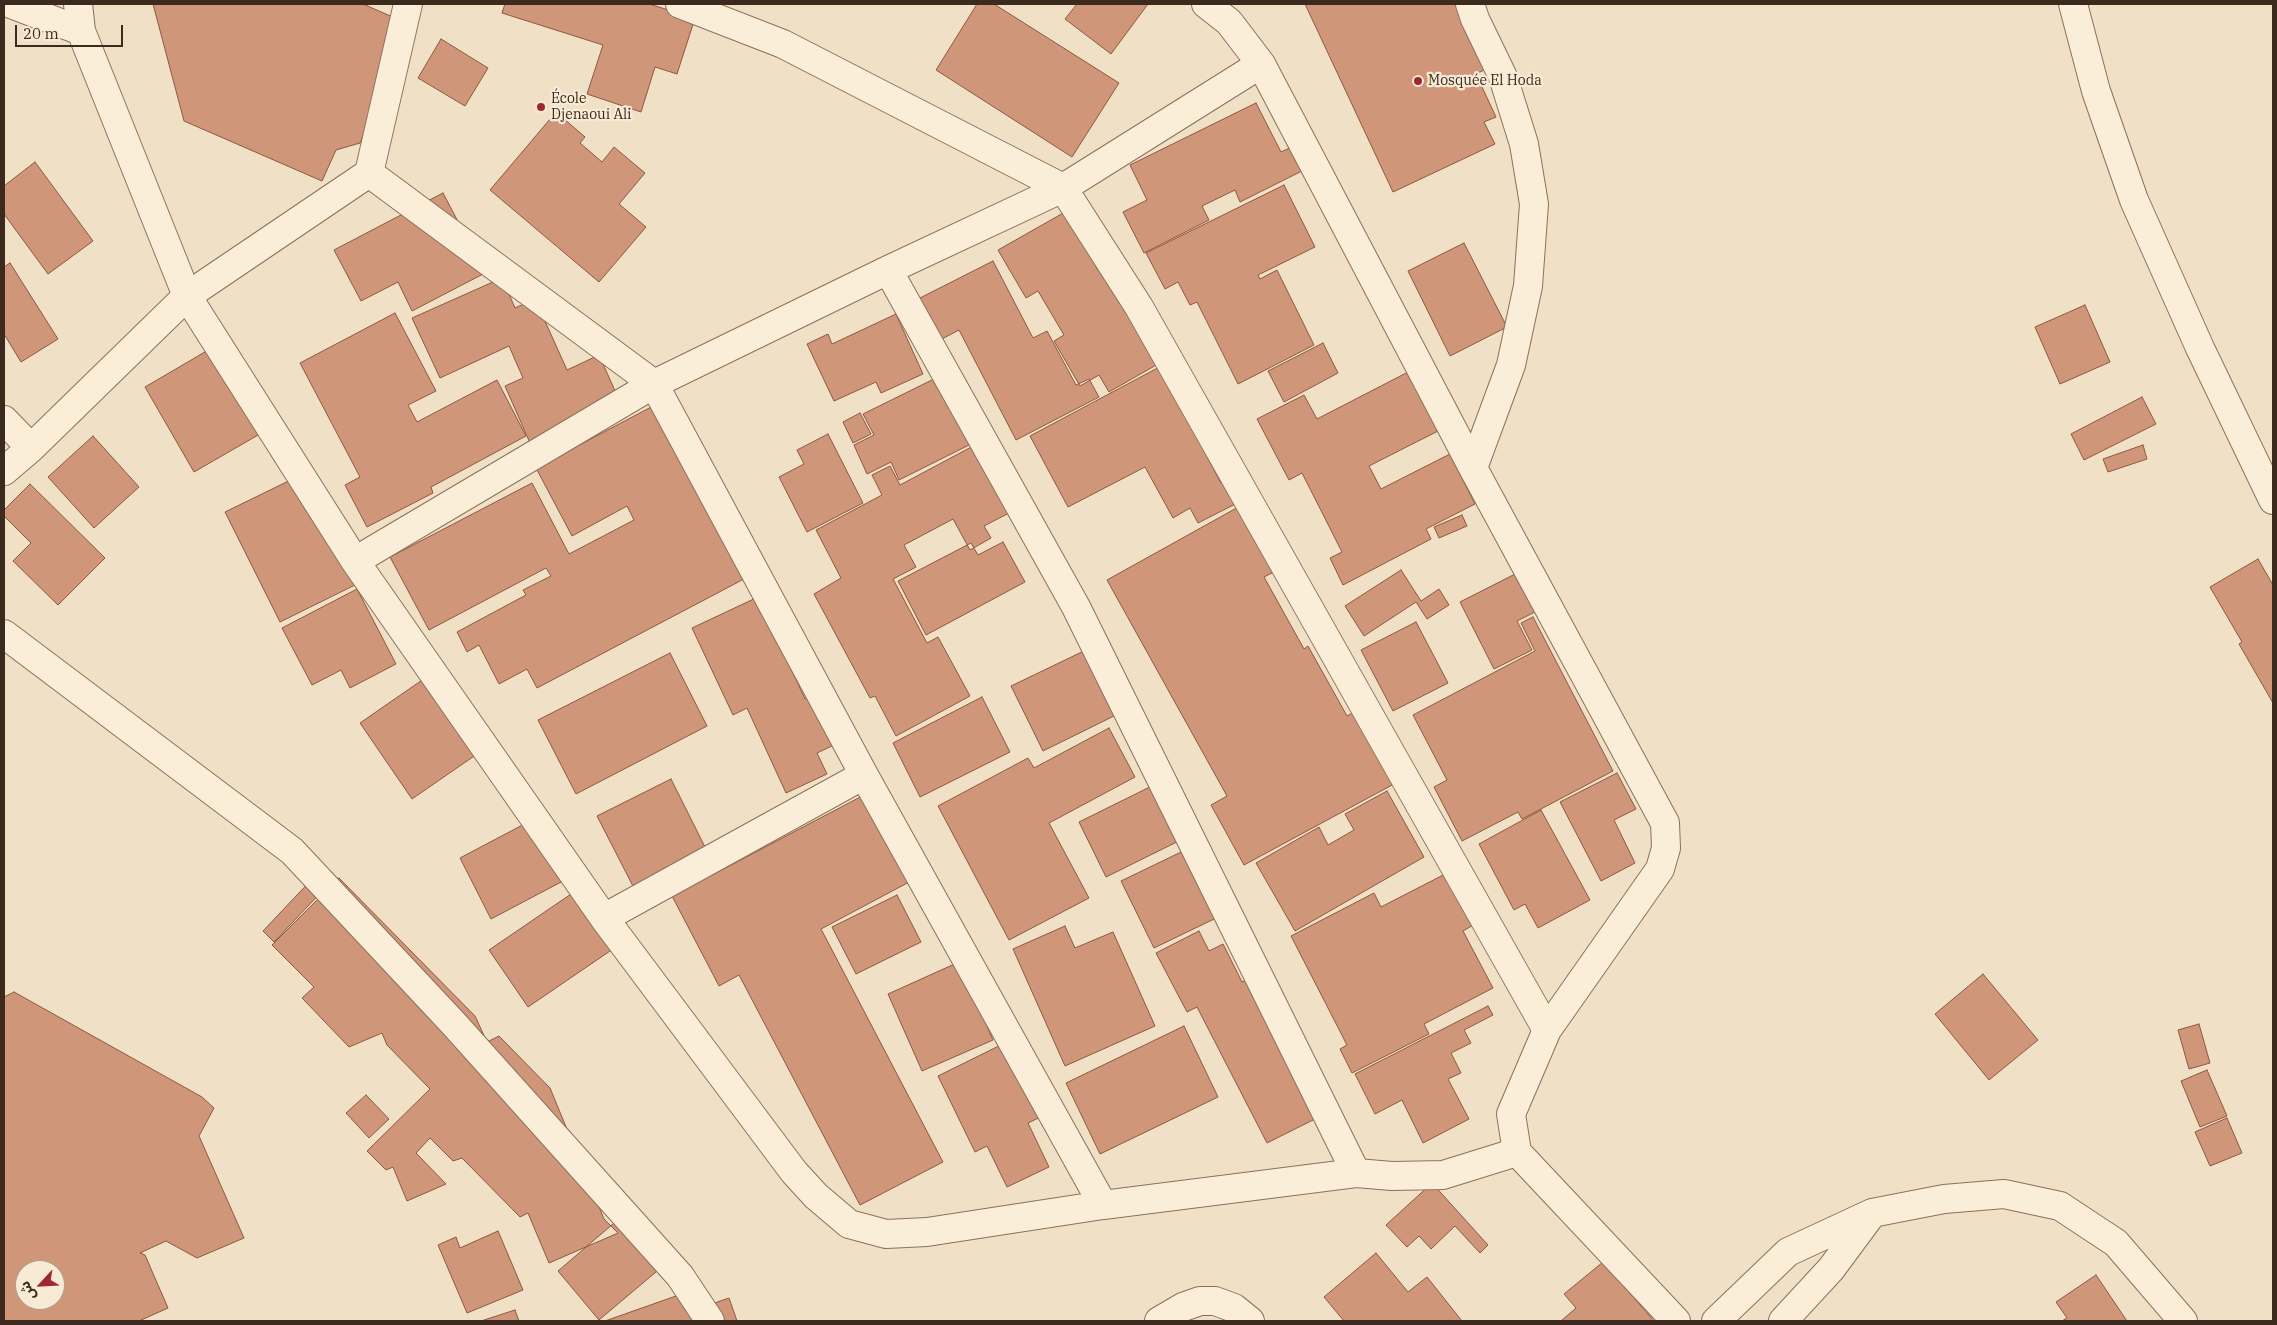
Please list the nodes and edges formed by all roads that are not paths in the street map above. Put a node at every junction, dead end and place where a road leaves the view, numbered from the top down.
1 (11, 4) edge
2 (78, 4) edge
3 (408, 4) edge
4 (680, 4) edge
5 (1206, 4) edge
6 (1470, 4) edge
7 (2074, 4) edge
8 (81, 31) junction
9 (1261, 64) junction
10 (369, 172) junction
11 (1063, 188) junction
12 (888, 270) junction
13 (187, 296) junction
14 (654, 384) junction
15 (4, 420) edge
16 (31, 448) junction
17 (1473, 468) junction
18 (4, 471) edge
19 (2273, 500) edge
20 (355, 561) junction
21 (4, 634) edge
22 (864, 774) junction
23 (604, 918) junction
24 (1547, 1030) junction
25 (1517, 1152) junction
26 (1356, 1172) junction
27 (1103, 1205) junction
28 (1872, 1213) junction
29 (1794, 1318) edge
30 (710, 1321) edge
31 (1159, 1321) edge
32 (1250, 1321) edge
33 (1676, 1321) edge
34 (1716, 1321) edge
35 (2183, 1321) edge

1 - 8 street
2 - 8 street
3 - 10 street
4 - 11 street
5 - 9 street
6 - 17 street
7 - 19 street
8 - 13 street
9 - 11 street
9 - 17 street
10 - 13 street
10 - 14 street
11 - 12 street
11 - 24 street
12 - 14 street
12 - 26 street
13 - 16 street
13 - 20 street
14 - 20 street
14 - 22 street
15 - 16 street
16 - 18 street
17 - 24 street
20 - 23 street
21 - 30 street
22 - 23 street
22 - 27 street
23 - 27 street
24 - 25 street
25 - 26 street
25 - 33 street
26 - 27 street
28 - 29 street
28 - 34 street
28 - 35 street
31 - 32 street

